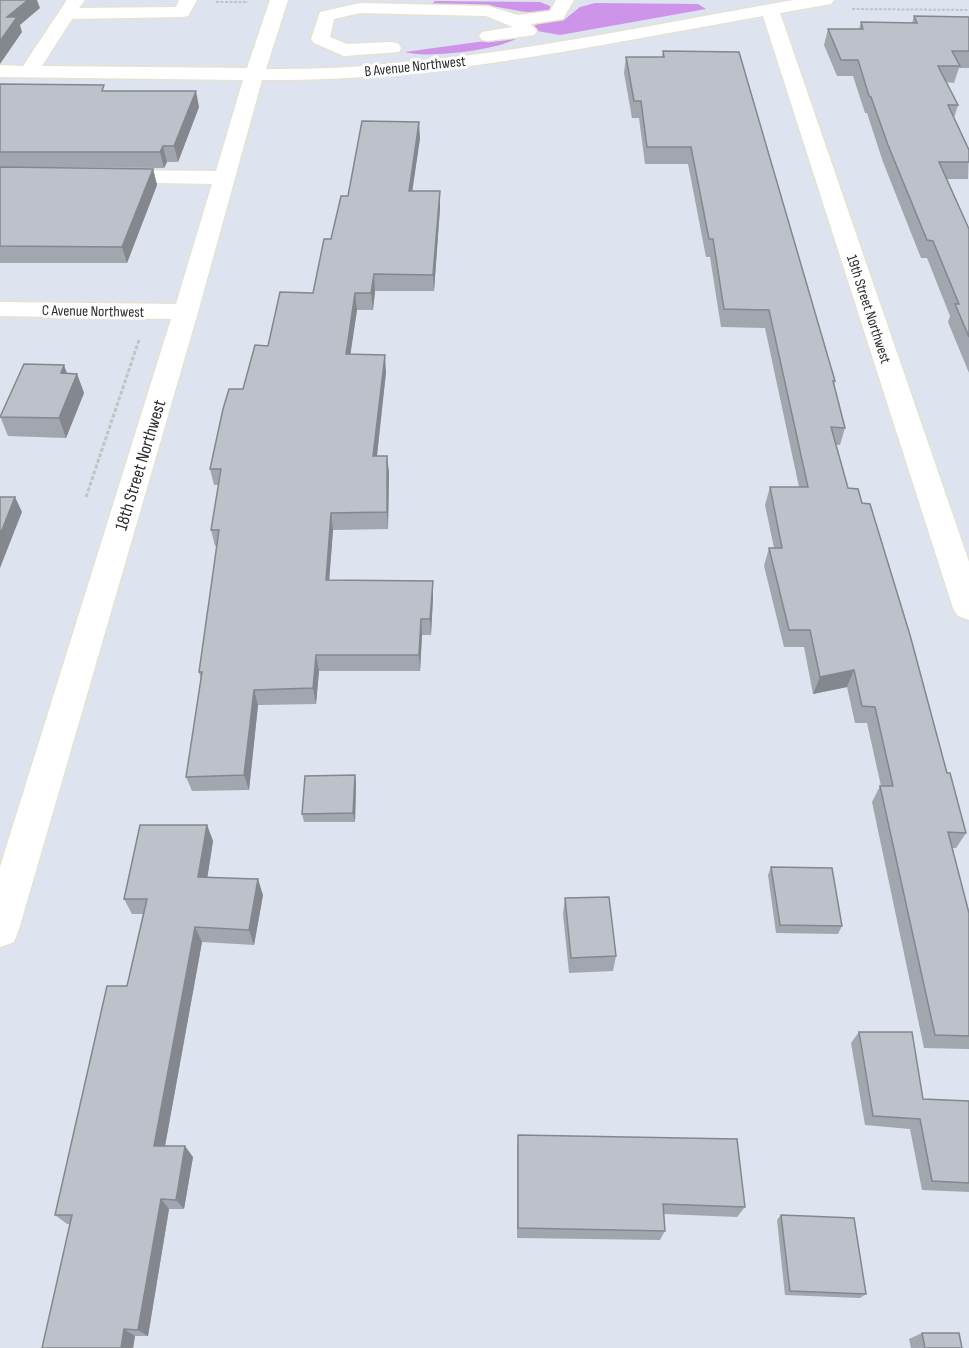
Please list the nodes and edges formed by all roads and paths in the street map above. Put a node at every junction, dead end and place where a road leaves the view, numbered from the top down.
1 (188, 0) edge
2 (279, 0) edge
3 (565, 0) edge
4 (825, 0) edge
5 (72, 7) edge
6 (852, 9) dead end
7 (770, 10) junction
8 (969, 10) edge
9 (523, 26) junction
10 (470, 38) dead end
11 (412, 46) dead end
12 (548, 48) junction
13 (389, 49) junction
14 (396, 69) junction
15 (0, 71) edge
16 (28, 72) junction
17 (254, 75) junction
18 (90, 176) edge
19 (224, 178) junction
20 (0, 309) edge
21 (186, 312) junction
22 (141, 333) dead end
23 (86, 497) dead end
24 (969, 608) edge
25 (0, 929) edge

1 - 5 street
2 - 17 street, 18th Street Northwest
3 - 9 street
4 - 7 street, B Avenue Northwest
5 - 16 street
6 - 8 path
7 - 12 street, B Avenue Northwest
7 - 24 street, 19th Street Northwest
9 - 10 street
9 - 12 street
9 - 13 street
11 - 13 street
12 - 14 street, B Avenue Northwest
13 - 14 street
14 - 17 street, B Avenue Northwest
15 - 16 street, B Avenue Northwest
16 - 17 street, B Avenue Northwest
17 - 19 street, 18th Street Northwest
18 - 19 street
19 - 21 street, 18th Street Northwest
20 - 21 street, C Avenue Northwest
21 - 25 street, 18th Street Northwest
22 - 23 path

